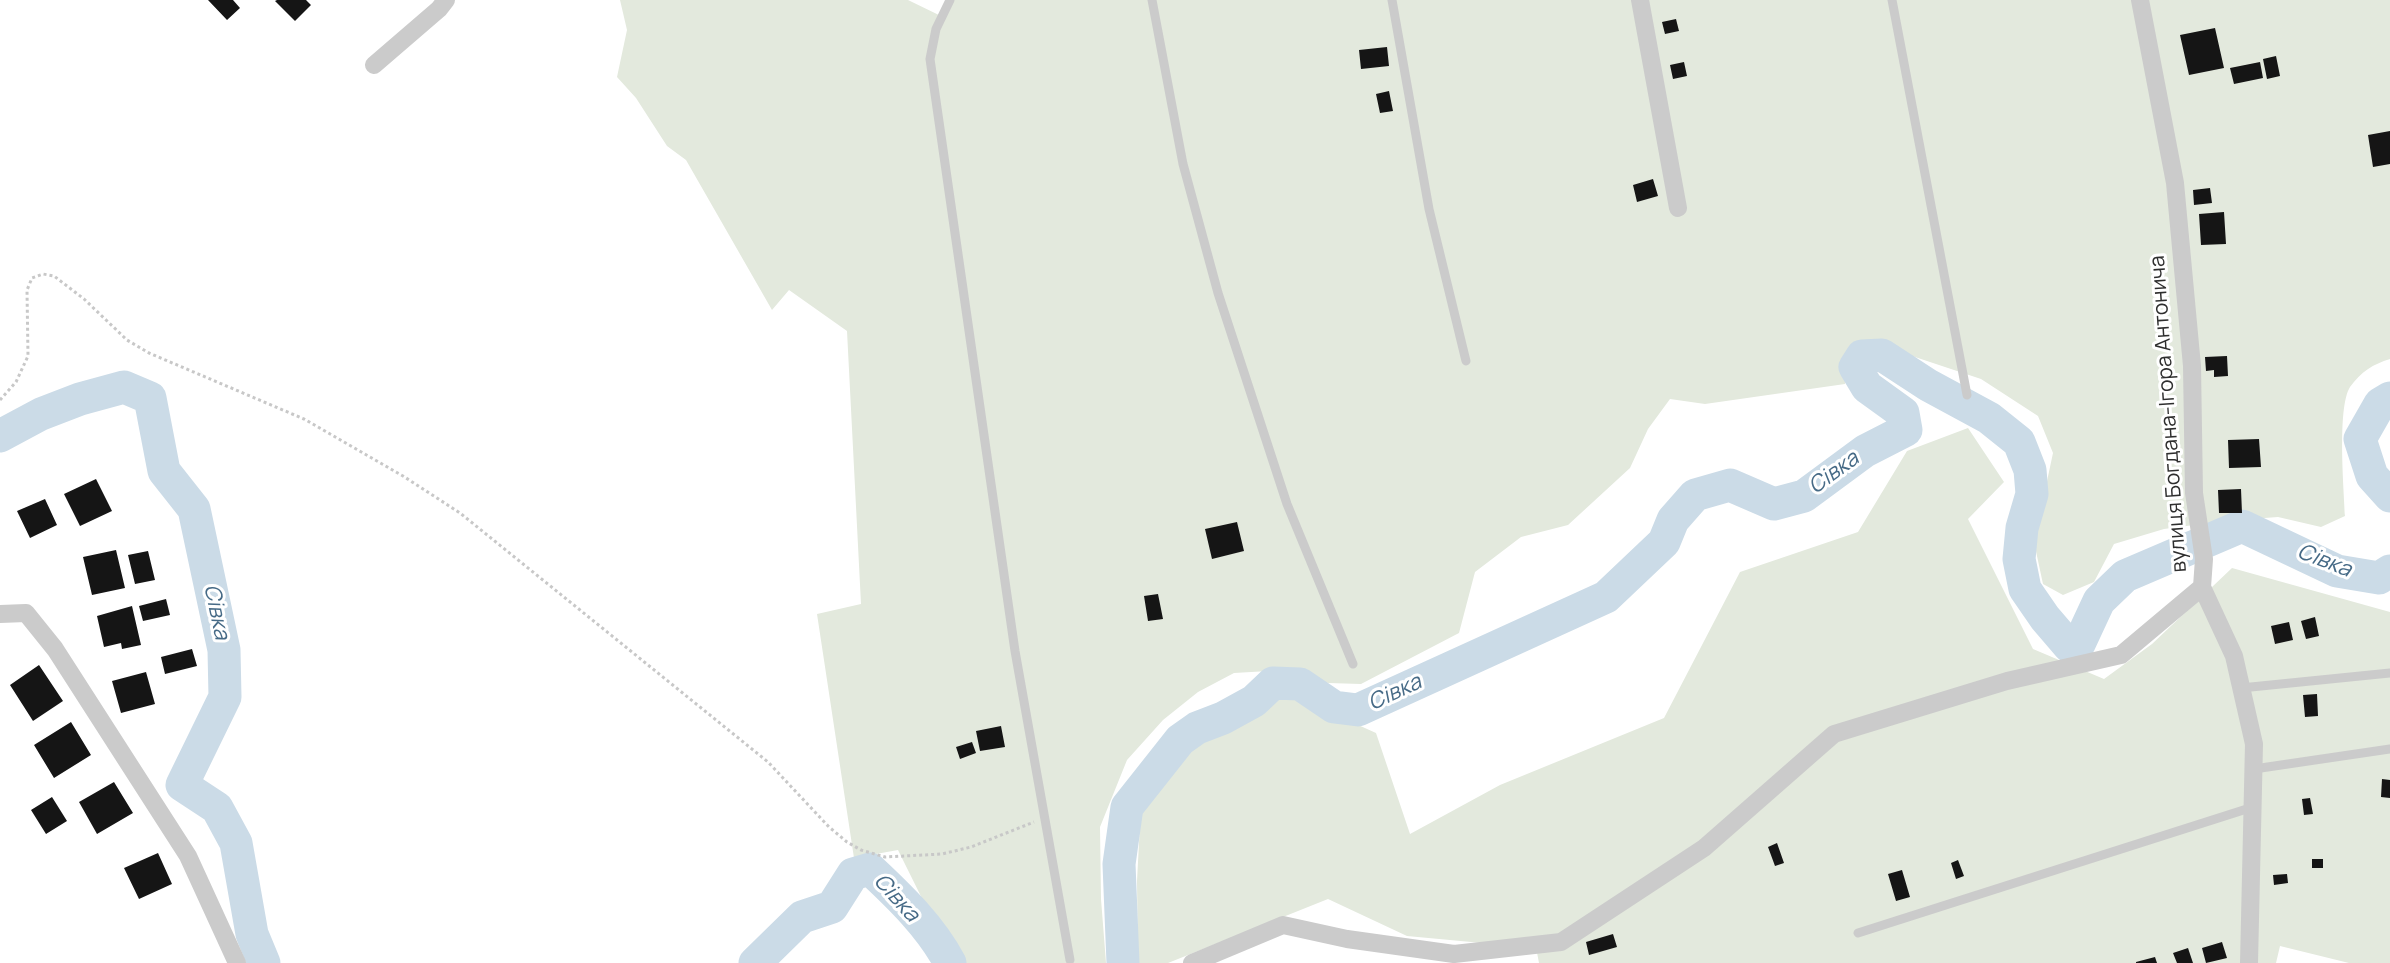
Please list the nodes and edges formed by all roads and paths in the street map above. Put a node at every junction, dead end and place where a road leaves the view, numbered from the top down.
1 (446, 0) edge
2 (950, 0) edge
3 (1152, 0) edge
4 (1392, 0) edge
5 (1640, 0) edge
6 (1892, 0) edge
7 (2140, 0) edge
8 (374, 65) dead end
9 (1678, 208) dead end
10 (1466, 361) dead end
11 (1968, 395) dead end
12 (0, 400) edge
13 (2202, 587) junction
14 (0, 614) edge
15 (1353, 664) dead end
16 (2390, 673) edge
17 (2241, 688) junction
18 (2390, 749) edge
19 (2254, 769) junction
20 (2253, 807) junction
21 (1045, 818) junction
22 (1858, 933) dead end
23 (1070, 960) dead end
24 (237, 963) edge
25 (1192, 963) edge
26 (2249, 963) edge

1 - 8 street
2 - 21 lane
3 - 15 lane
4 - 10 lane
5 - 9 street
6 - 11 lane
7 - 13 street, вулиця Богдана-Ігора Антонича
12 - 21 path
13 - 17 street, вулиця Богдана-Ігора Антонича
13 - 25 street
14 - 24 street
16 - 17 lane
17 - 19 street, вулиця Богдана-Ігора Антонича
18 - 19 lane
19 - 20 street, вулиця Богдана-Ігора Антонича
20 - 22 lane
20 - 26 street, вулиця Богдана-Ігора Антонича
21 - 23 lane

